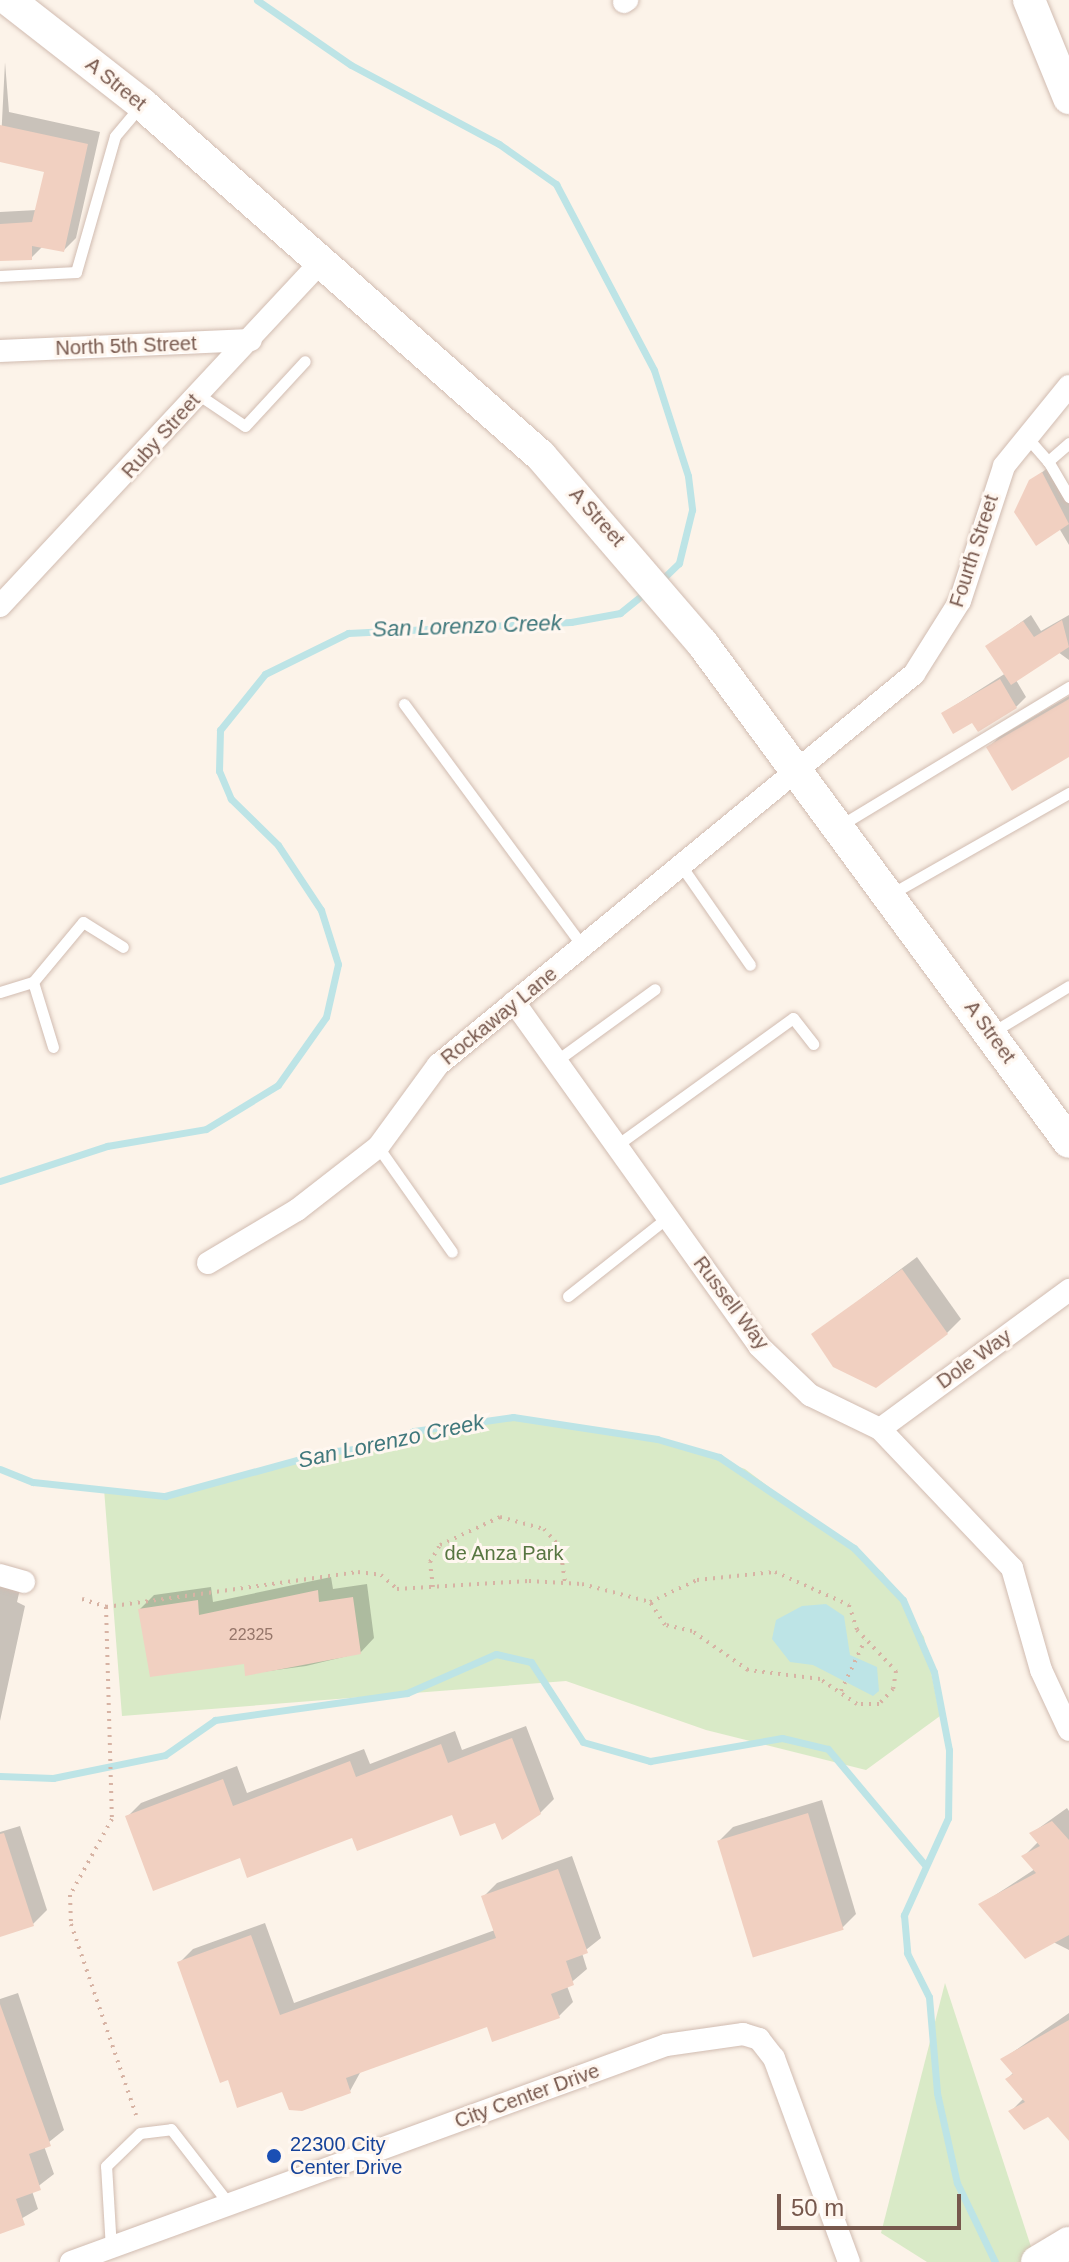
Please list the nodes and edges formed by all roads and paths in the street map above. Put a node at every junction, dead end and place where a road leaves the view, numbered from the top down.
1 (9, 0) edge
2 (1029, 0) edge
3 (1069, 98) edge
4 (142, 104) junction
5 (320, 263) junction
6 (0, 276) edge
7 (251, 340) junction
8 (0, 351) edge
9 (305, 361) dead end
10 (1069, 386) edge
11 (199, 395) junction
12 (1024, 435) junction
13 (1069, 443) edge
14 (1048, 461) junction
15 (1069, 497) edge
16 (0, 606) edge
17 (1069, 687) edge
18 (404, 704) dead end
19 (796, 771) junction
20 (1069, 793) edge
21 (841, 825) junction
22 (682, 867) junction
23 (891, 894) junction
24 (123, 947) dead end
25 (583, 947) junction
26 (750, 965) dead end
27 (33, 982) junction
28 (1069, 986) edge
29 (655, 989) dead end
30 (0, 992) edge
31 (514, 1002) junction
32 (991, 1033) junction
33 (813, 1044) dead end
34 (53, 1047) dead end
35 (556, 1061) junction
36 (1069, 1142) edge
37 (617, 1145) junction
38 (378, 1147) junction
39 (668, 1217) junction
40 (452, 1252) dead end
41 (208, 1263) dead end
42 (1069, 1290) edge
43 (568, 1296) dead end
44 (880, 1429) junction
45 (0, 1575) edge
46 (24, 1582) dead end
47 (565, 1584) junction
48 (433, 1587) junction
49 (82, 1599) dead end
50 (650, 1602) junction
51 (106, 1607) junction
52 (865, 1640) junction
53 (841, 1691) junction
54 (1069, 1730) edge
55 (140, 2133) junction
56 (229, 2204) junction
57 (111, 2249) junction
58 (71, 2262) edge
59 (849, 2262) edge

1 - 4 main road, A Street
2 - 3 main road
4 - 5 main road, A Street
4 - 6 lane
5 - 7 street, Ruby Street
5 - 19 main road, A Street
7 - 8 street, North 5th Street
7 - 11 street, Ruby Street
9 - 11 lane
10 - 12 street, Fourth Street
11 - 16 street, Ruby Street
12 - 14 lane
12 - 19 street, Fourth Street
13 - 14 lane
14 - 15 lane
17 - 21 lane
18 - 25 lane
19 - 21 main road, A Street
19 - 22 street, Rockaway Lane
20 - 23 lane
21 - 23 main road, A Street
22 - 25 street, Rockaway Lane
22 - 26 lane
23 - 32 main road, A Street
24 - 27 lane
25 - 31 street, Rockaway Lane
27 - 30 lane
27 - 34 lane
28 - 32 lane
29 - 35 lane
31 - 35 street, Russell Way
31 - 38 street, Rockaway Lane
32 - 36 main road, A Street
33 - 37 lane
35 - 37 street, Russell Way
37 - 39 street, Russell Way
38 - 40 lane
38 - 41 street, Rockaway Lane
39 - 43 lane
39 - 44 street, Russell Way
42 - 44 street, Dole Way
44 - 54 street, Russell Way
45 - 46 street
47 - 48 path
47 - 48 path
47 - 50 path
48 - 51 path
49 - 51 path
50 - 52 path
50 - 53 path
51 - 55 path
52 - 53 path
52 - 53 path
55 - 56 lane
55 - 57 lane
56 - 57 street, City Center Drive
56 - 59 street, City Center Drive
57 - 58 street, City Center Drive

